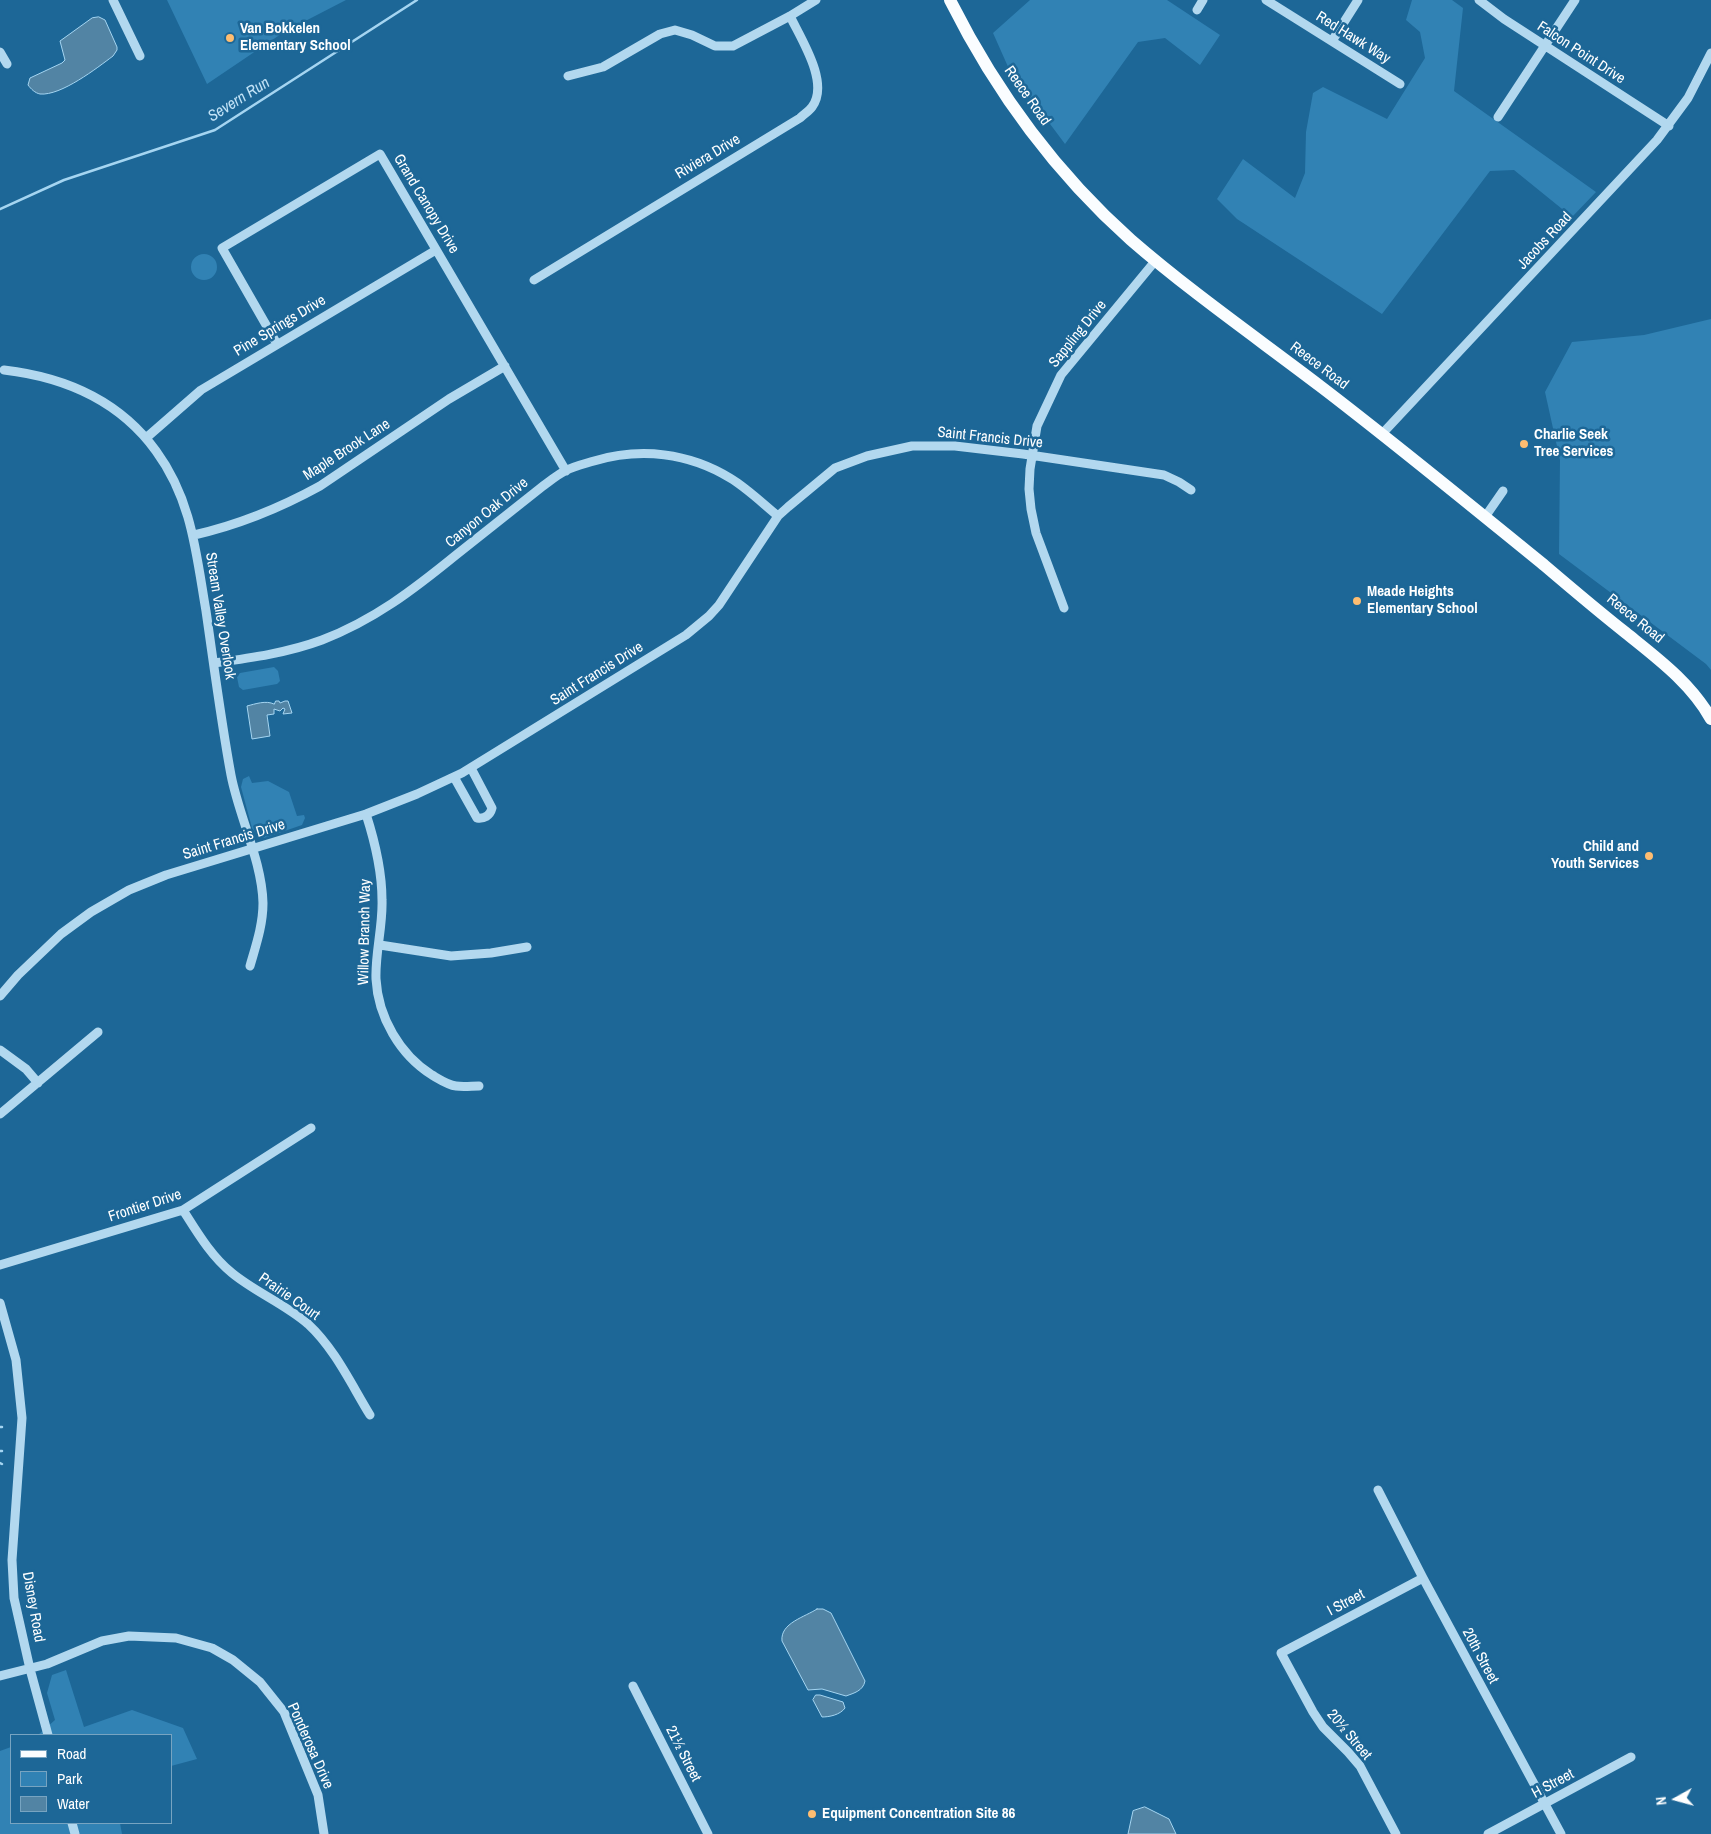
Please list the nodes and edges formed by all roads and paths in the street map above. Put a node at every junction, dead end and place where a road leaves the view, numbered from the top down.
1 (113, 0) edge
2 (816, 0) edge
3 (950, 0) edge
4 (1203, 0) edge
5 (1266, 0) edge
6 (1358, 0) edge
7 (1479, 0) edge
8 (1574, 0) edge
9 (1197, 10) dead end
10 (790, 16) junction
11 (1332, 41) junction
12 (1545, 46) junction
13 (0, 52) edge
14 (1711, 53) edge
15 (140, 56) dead end
16 (7, 64) dead end
17 (568, 76) dead end
18 (1400, 84) dead end
19 (1498, 117) dead end
20 (1669, 126) junction
21 (436, 250) junction
22 (1156, 260) junction
23 (534, 280) dead end
24 (277, 344) junction
25 (505, 366) junction
26 (4, 370) dead end
27 (1381, 435) junction
28 (146, 438) junction
29 (1032, 456) junction
30 (566, 471) junction
31 (1191, 490) dead end
32 (1503, 491) dead end
33 (778, 516) junction
34 (1485, 517) junction
35 (194, 535) junction
36 (1064, 608) dead end
37 (214, 663) junction
38 (1711, 719) edge
39 (471, 768) junction
40 (454, 777) junction
41 (366, 814) junction
42 (251, 848) junction
43 (380, 945) junction
44 (527, 947) dead end
45 (250, 966) dead end
46 (0, 996) edge
47 (98, 1032) dead end
48 (0, 1050) edge
49 (38, 1083) junction
50 (479, 1086) dead end
51 (0, 1114) edge
52 (311, 1128) dead end
53 (183, 1210) junction
54 (0, 1265) edge
55 (0, 1303) edge
56 (370, 1415) dead end
57 (1378, 1490) dead end
58 (1423, 1578) junction
59 (1281, 1653) joint
60 (30, 1669) junction
61 (0, 1676) edge
62 (633, 1686) dead end
63 (48, 1734) edge
64 (1631, 1757) dead end
65 (1544, 1805) junction
66 (324, 1834) edge
67 (708, 1834) edge
68 (1396, 1834) edge
69 (1488, 1834) edge
70 (1561, 1834) edge

1 - 15 street
2 - 10 street
3 - 22 main road, Reece Road
4 - 9 street
5 - 11 street, Red Hawk Way
6 - 11 street
7 - 12 street, Falcon Point Drive
8 - 12 street
10 - 17 street
10 - 23 street, Riviera Drive
11 - 18 street, Red Hawk Way
12 - 19 street
12 - 20 street, Falcon Point Drive
13 - 16 street
14 - 20 street, Jacobs Road
20 - 27 street, Jacobs Road
21 - 24 street, Pine Springs Drive
21 - 24 street, Grand Canopy Drive
21 - 25 street, Grand Canopy Drive
22 - 27 main road, Reece Road
22 - 29 street, Sappling Drive
24 - 28 street, Pine Springs Drive
25 - 30 street, Grand Canopy Drive
25 - 35 street, Maple Brook Lane
26 - 28 street, Stream Valley Overlook
27 - 34 main road, Reece Road
28 - 35 street, Stream Valley Overlook
29 - 31 street, Saint Francis Drive
29 - 33 street, Saint Francis Drive
29 - 36 street, Sappling Drive
30 - 33 street, Canyon Oak Drive
30 - 37 street, Canyon Oak Drive
32 - 34 street
33 - 39 street, Saint Francis Drive
34 - 38 main road, Reece Road
35 - 37 street, Stream Valley Overlook
37 - 42 street, Stream Valley Overlook
39 - 40 street, Saint Francis Drive
39 - 40 street
40 - 41 street, Saint Francis Drive
41 - 42 street, Saint Francis Drive
41 - 43 street, Willow Branch Way
42 - 45 street, Stream Valley Overlook
42 - 46 street, Saint Francis Drive
43 - 44 street
43 - 50 street, Willow Branch Way
47 - 49 street
48 - 49 street
49 - 51 street
52 - 53 street, Frontier Drive
53 - 54 street, Frontier Drive
53 - 56 street, Prairie Court
55 - 60 street, Disney Road
57 - 58 street, 20th Street
58 - 59 street, I Street
58 - 65 street, 20th Street
59 - 68 street, 20½ Street
60 - 61 street, Ponderosa Drive
60 - 63 street, Disney Road
60 - 66 street, Ponderosa Drive
62 - 67 street, 21½ Street
64 - 65 street, H Street
65 - 69 street, H Street
65 - 70 street, 20th Street

